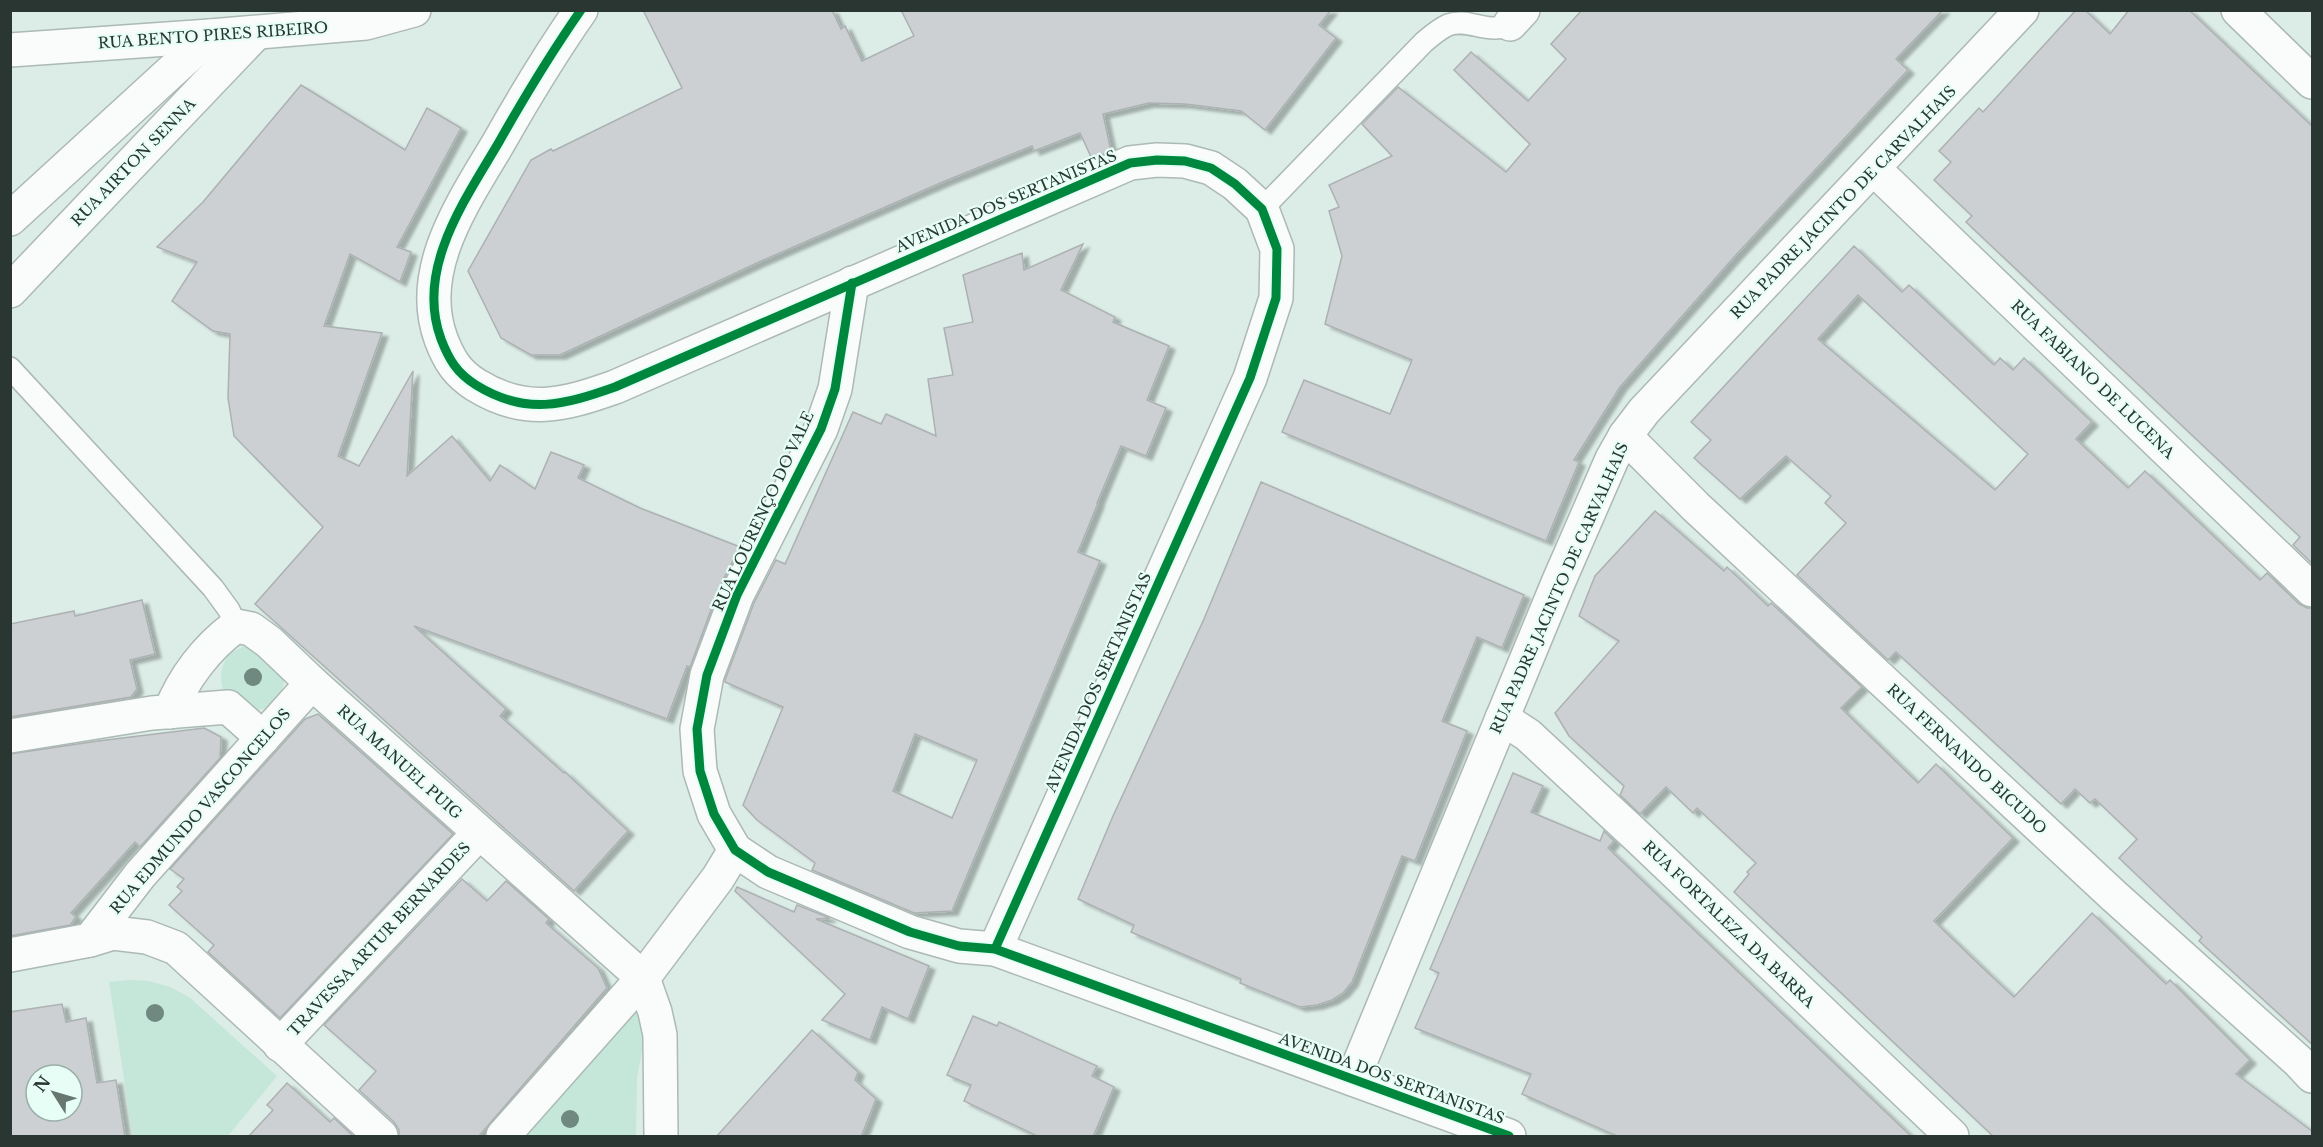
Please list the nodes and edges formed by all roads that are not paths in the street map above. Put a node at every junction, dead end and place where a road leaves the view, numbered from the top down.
1 (414, 10) edge
2 (581, 10) edge
3 (2022, 10) edge
4 (2238, 10) edge
5 (1516, 17) edge
6 (256, 33) junction
7 (210, 36) junction
8 (10, 50) edge
9 (2313, 82) edge
10 (1874, 169) junction
11 (1262, 209) junction
12 (10, 219) edge
13 (852, 283) junction
14 (10, 291) edge
15 (10, 368) edge
16 (1625, 436) junction
17 (2313, 590) edge
18 (236, 626) junction
19 (312, 683) junction
20 (170, 712) junction
21 (1502, 718) junction
22 (10, 736) edge
23 (263, 738) junction
24 (478, 833) junction
25 (735, 850) junction
26 (90, 940) junction
27 (995, 949) junction
28 (10, 955) edge
29 (643, 978) junction
30 (280, 1045) junction
31 (2313, 1076) edge
32 (1353, 1079) junction
33 (381, 1137) edge
34 (503, 1137) edge
35 (661, 1137) edge
36 (1509, 1137) edge
37 (1952, 1137) edge

1 - 6 street, RUA BENTO PIRES RIBEIRO
2 - 13 street, AVENIDA DOS SERTANISTAS
3 - 10 street, RUA PADRE JACINTO DE CARVALHAIS
4 - 9 street
5 - 11 lane
6 - 7 street, RUA BENTO PIRES RIBEIRO
6 - 14 street, RUA AIRTON SENNA
7 - 8 street, RUA BENTO PIRES RIBEIRO
7 - 12 street
10 - 16 street, RUA PADRE JACINTO DE CARVALHAIS
10 - 17 street, RUA FABIANO DE LUCENA
11 - 13 street, AVENIDA DOS SERTANISTAS
11 - 27 street, AVENIDA DOS SERTANISTAS
13 - 25 street, RUA LOURENÇO DO VALE
15 - 18 lane
16 - 21 street, RUA PADRE JACINTO DE CARVALHAIS
16 - 31 street, RUA FERNANDO BICUDO
18 - 19 street, RUA MANUEL PUIG
18 - 20 street
19 - 23 street, RUA EDMUNDO VASCONCELOS
19 - 24 street, RUA MANUEL PUIG
20 - 22 street
20 - 23 street
21 - 32 street, RUA PADRE JACINTO DE CARVALHAIS
21 - 37 street, RUA FORTALEZA DA BARRA
23 - 26 street, RUA EDMUNDO VASCONCELOS
24 - 29 street, RUA MANUEL PUIG
24 - 30 street, TRAVESSA ARTUR BERNARDES
25 - 27 street, AVENIDA DOS SERTANISTAS
25 - 29 street
26 - 28 street
26 - 30 street
27 - 32 street, AVENIDA DOS SERTANISTAS
29 - 34 street
29 - 35 street
30 - 33 street
32 - 36 street, AVENIDA DOS SERTANISTAS

